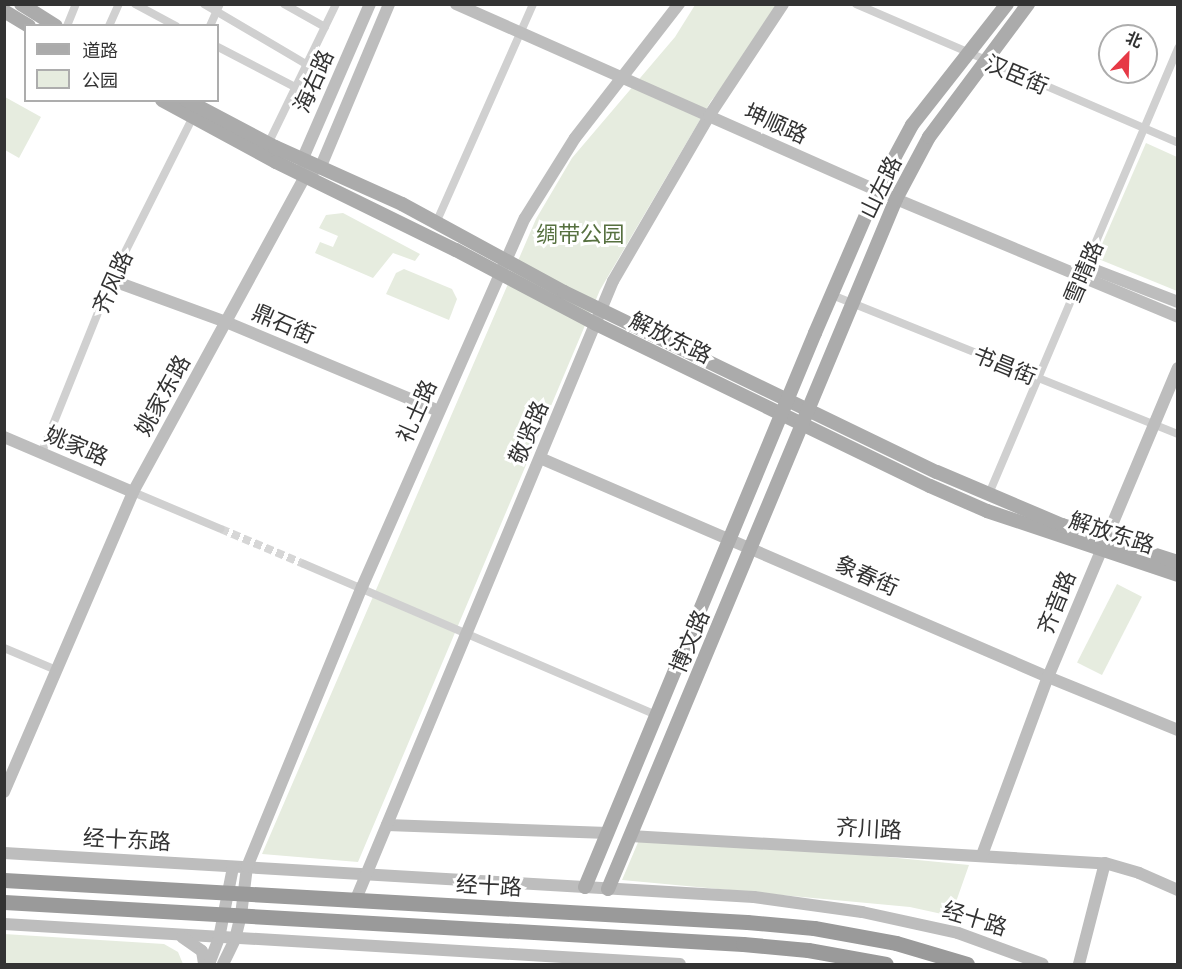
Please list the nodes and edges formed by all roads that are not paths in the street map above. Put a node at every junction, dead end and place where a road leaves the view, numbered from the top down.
1 (21, 4) edge
2 (76, 4) edge
3 (119, 4) edge
4 (135, 4) edge
5 (204, 4) edge
6 (284, 4) edge
7 (336, 4) edge
8 (370, 4) edge
9 (389, 4) edge
10 (456, 4) edge
11 (533, 4) edge
12 (679, 4) edge
13 (783, 4) edge
14 (856, 4) edge
15 (1007, 4) edge
16 (1029, 4) edge
17 (219, 8) edge
18 (4, 11) edge
19 (25, 24) edge
20 (53, 24) edge
21 (68, 24) edge
22 (110, 24) edge
23 (172, 24) edge
24 (211, 24) edge
25 (325, 27) junction
26 (520, 33) junction
27 (219, 48) edge
28 (1178, 48) edge
29 (968, 53) junction
30 (985, 60) junction
31 (306, 64) junction
32 (624, 79) junction
33 (295, 87) junction
34 (166, 102) edge
35 (190, 102) edge
36 (709, 116) junction
37 (193, 117) junction
38 (1144, 128) junction
39 (1178, 143) edge
40 (268, 144) junction
41 (303, 158) junction
42 (321, 166) junction
43 (305, 176) junction
44 (877, 190) junction
45 (896, 199) junction
46 (436, 223) junction
47 (503, 267) junction
48 (1081, 278) junction
49 (111, 280) junction
50 (832, 296) junction
51 (1178, 302) edge
52 (852, 303) junction
53 (601, 310) junction
54 (1178, 316) edge
55 (226, 322) junction
56 (596, 324) junction
57 (1178, 368) edge
58 (1038, 378) junction
59 (784, 407) junction
60 (439, 411) junction
61 (806, 417) junction
62 (1154, 424) junction
63 (1178, 434) edge
64 (4, 437) edge
65 (42, 452) junction
66 (540, 458) junction
67 (133, 492) junction
68 (988, 496) junction
69 (221, 529) tunnel mouth
70 (729, 538) junction
71 (1102, 545) junction
72 (751, 547) junction
73 (1178, 562) edge
74 (304, 564) tunnel mouth
75 (1178, 575) edge
76 (362, 587) junction
77 (467, 632) junction
78 (4, 648) edge
79 (56, 670) junction
80 (1048, 677) junction
81 (656, 715) junction
82 (1178, 730) edge
83 (4, 792) edge
84 (387, 825) junction
85 (608, 833) junction
86 (630, 836) junction
87 (4, 853) edge
88 (982, 855) junction
89 (1105, 863) junction
90 (233, 867) junction
91 (247, 867) junction
92 (366, 875) junction
93 (4, 880) edge
94 (585, 887) junction
95 (608, 889) junction
96 (1178, 890) edge
97 (228, 893) junction
98 (246, 893) junction
99 (356, 899) junction
100 (4, 902) edge
101 (224, 915) junction
102 (241, 915) junction
103 (4, 924) edge
104 (178, 936) junction
105 (219, 938) junction
106 (235, 939) junction
107 (204, 964) edge
108 (209, 964) edge
109 (224, 964) edge
110 (680, 964) edge
111 (886, 964) edge
112 (967, 964) edge
113 (1043, 964) edge
114 (1079, 964) edge

1 - 20 main road
2 - 21 street
3 - 22 street
4 - 23 street
5 - 17 street
6 - 25 street
7 - 25 street
8 - 41 street, 海右路
9 - 42 street, 海右路
10 - 26 street, 坤顺路
11 - 26 street
12 - 32 street, 礼士路
13 - 36 street, 敬贤路
14 - 29 street, 汉臣街
15 - 29 main road, 山左路
16 - 30 main road, 山左路
17 - 24 street
17 - 31 street
18 - 19 main road
25 - 31 street
26 - 32 street, 坤顺路
26 - 46 street
27 - 33 street
28 - 38 street, 雪晴路
29 - 30 street, 汉臣街
29 - 44 main road, 山左路
30 - 38 street, 汉臣街
30 - 45 main road, 山左路
31 - 33 street
32 - 36 street, 坤顺路
32 - 47 street, 礼士路
33 - 40 street
34 - 37 main road, 解放东路
35 - 40 main road, 解放东路
36 - 44 street, 坤顺路
36 - 53 street, 敬贤路
37 - 43 main road, 解放东路
37 - 49 street, 齐风路
38 - 39 street, 汉臣街
38 - 48 street, 雪晴路
40 - 41 main road, 解放东路
41 - 42 main road, 解放东路
41 - 43 street, 海右路
42 - 43 street, 姚家东路
42 - 46 main road, 解放东路
43 - 47 main road, 解放东路
43 - 55 street, 姚家东路
44 - 45 street, 坤顺路
44 - 50 main road, 山左路
45 - 48 street, 坤顺路
45 - 52 main road, 山左路
46 - 47 main road, 解放东路
47 - 53 main road, 解放东路
47 - 56 main road, 解放东路
47 - 60 street, 礼士路
48 - 51 street
48 - 54 street, 坤顺路
48 - 58 street, 雪晴路
49 - 55 street, 鼎石街
49 - 65 street, 齐风路
50 - 52 street, 书昌街
50 - 59 main road, 山左路
52 - 58 street, 书昌街
52 - 61 main road, 山左路
53 - 56 street, 敬贤路
53 - 59 main road, 解放东路
55 - 60 street, 鼎石街
55 - 67 street, 姚家东路
56 - 59 main road, 解放东路
56 - 66 street, 敬贤路
57 - 62 street, 齐音路
58 - 62 street, 书昌街
58 - 68 street, 雪晴路
59 - 61 main road, 解放东路
59 - 70 main road, 博文路
60 - 76 street, 礼士路
61 - 68 main road, 解放东路
61 - 71 main road, 解放东路
61 - 72 main road, 博文路
62 - 63 street, 书昌街
62 - 71 street, 齐音路
64 - 65 street, 姚家路
65 - 67 street, 姚家路
66 - 70 street, 象春街
66 - 77 street, 敬贤路
67 - 69 street
67 - 79 street, 姚家东路
68 - 71 main road, 解放东路
70 - 72 street, 象春街
70 - 81 main road, 博文路
71 - 73 main road, 解放东路
71 - 75 main road, 解放东路
71 - 80 street, 齐音路
72 - 80 street, 象春街
72 - 86 main road, 博文路
74 - 76 street
76 - 77 street
76 - 91 street, 礼士路
77 - 81 street
77 - 84 street, 敬贤路
78 - 79 street
79 - 83 street, 姚家东路
80 - 82 street, 象春街
80 - 88 street, 齐音路
81 - 85 main road, 博文路
84 - 85 street
84 - 92 street, 敬贤路
85 - 94 main road, 博文路
86 - 88 street, 齐川路
86 - 95 main road, 博文路
87 - 90 street, 经十东路
88 - 89 street, 齐川路
89 - 96 street, 齐川路
89 - 114 street
90 - 91 street, 经十东路
90 - 97 street
91 - 92 street, 经十路
91 - 98 street
92 - 94 street, 经十路
92 - 99 street, 敬贤路
93 - 97 highway, 经十路
94 - 95 street, 经十路
95 - 113 street, 经十路
97 - 98 highway, 经十路
97 - 101 street
98 - 99 highway, 经十路
98 - 102 street
99 - 112 highway, 经十路
100 - 101 highway, 经十路
101 - 102 highway, 经十路
101 - 105 street
102 - 106 street
102 - 111 highway, 经十路
103 - 104 street
104 - 105 street
104 - 107 street
105 - 106 street
105 - 108 street
106 - 109 street
106 - 110 street

